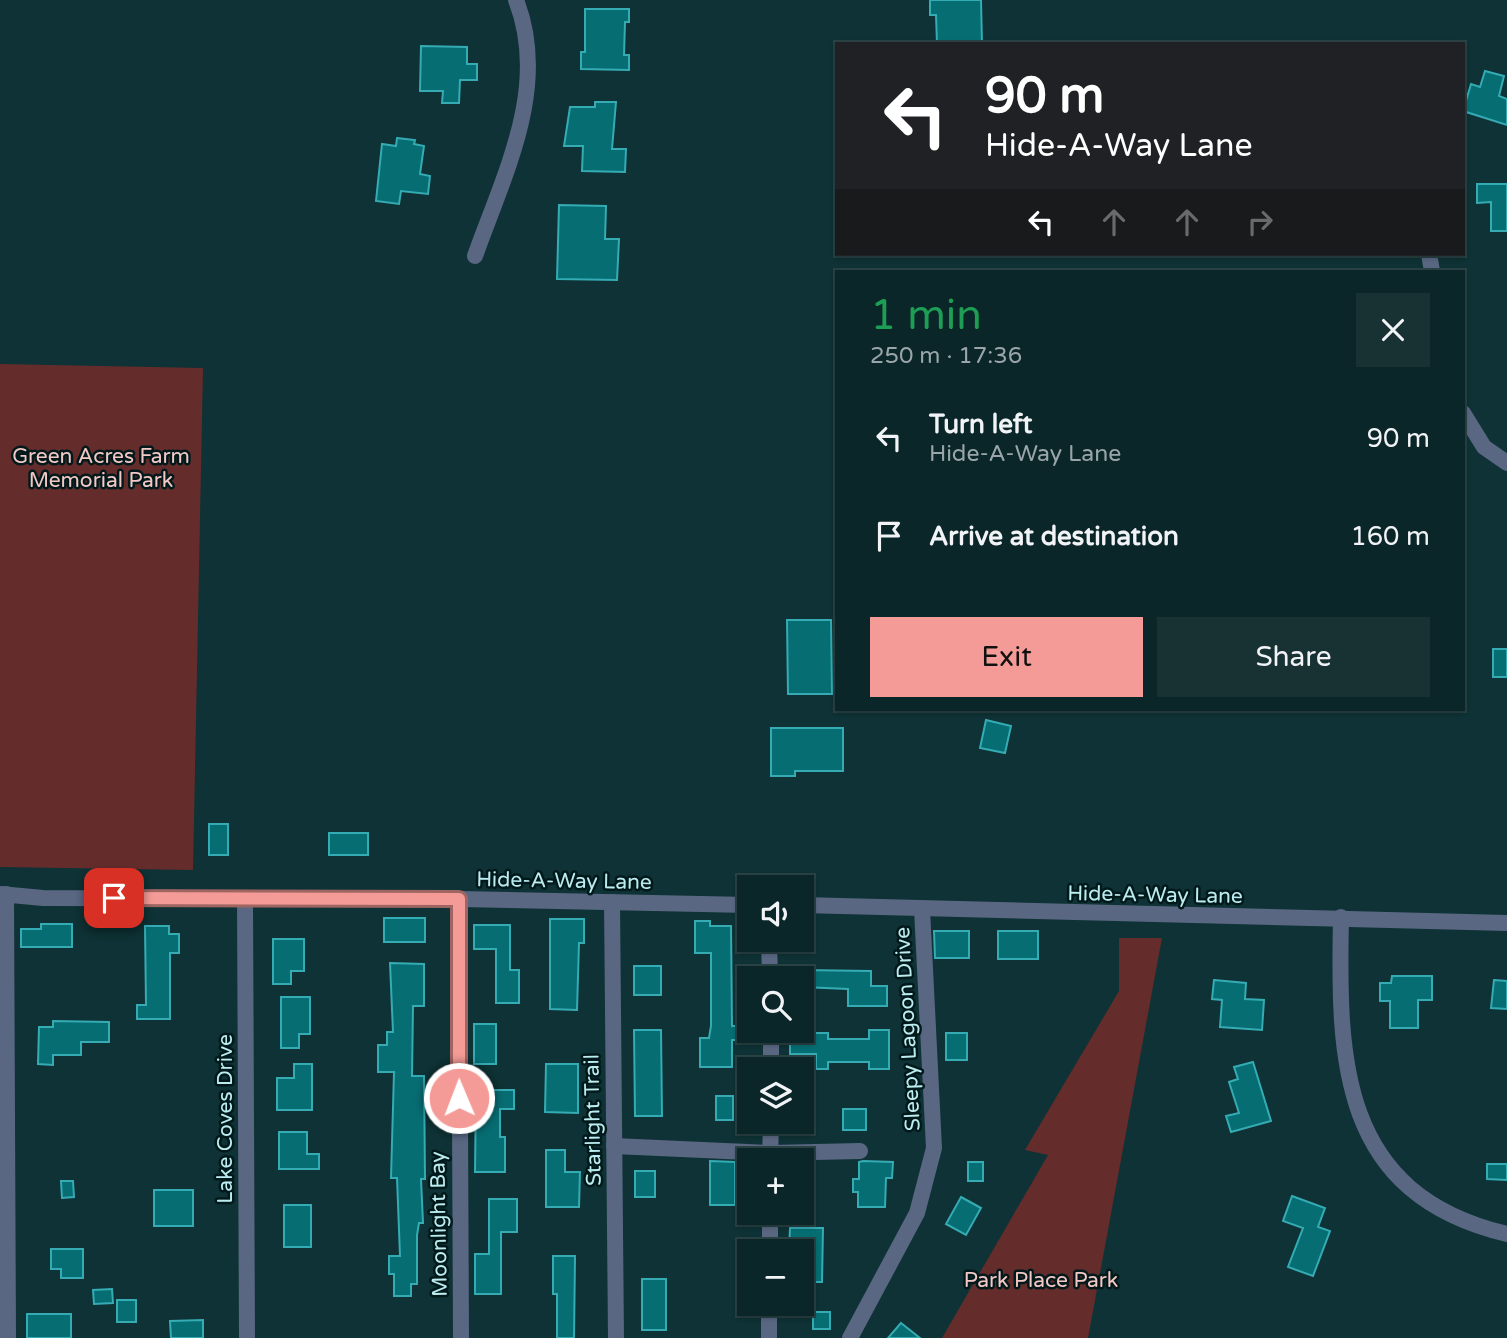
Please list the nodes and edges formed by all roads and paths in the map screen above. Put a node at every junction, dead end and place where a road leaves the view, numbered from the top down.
1 (516, 0) edge
2 (475, 256) dead end
3 (1465, 416) edge
4 (1507, 463) edge
5 (3, 894) edge
6 (245, 899) junction
7 (459, 899) junction
8 (612, 902) junction
9 (737, 905) edge
10 (814, 905) edge
11 (922, 909) junction
12 (1341, 917) junction
13 (1507, 923) edge
14 (614, 1146) junction
15 (860, 1151) dead end
16 (814, 1154) edge
17 (737, 1155) edge
18 (1507, 1234) edge
19 (769, 1316) edge
20 (8, 1338) edge
21 (247, 1338) edge
22 (461, 1338) edge
23 (616, 1338) edge
24 (769, 1338) edge
25 (850, 1338) edge

1 - 2 street
3 - 4 street
5 - 6 street, Hide-A-Way Lane
5 - 20 street
6 - 7 street, Hide-A-Way Lane
6 - 21 street, Lake Coves Drive
7 - 8 street, Hide-A-Way Lane
7 - 22 street, Moonlight Bay
8 - 9 street, Hide-A-Way Lane
8 - 14 street, Starlight Trail
10 - 11 street, Hide-A-Way Lane
11 - 12 street, Hide-A-Way Lane
11 - 25 street, Sleepy Lagoon Drive
12 - 13 street, Hide-A-Way Lane
12 - 18 street
14 - 17 street
14 - 23 street, Starlight Trail
15 - 16 street
19 - 24 street

